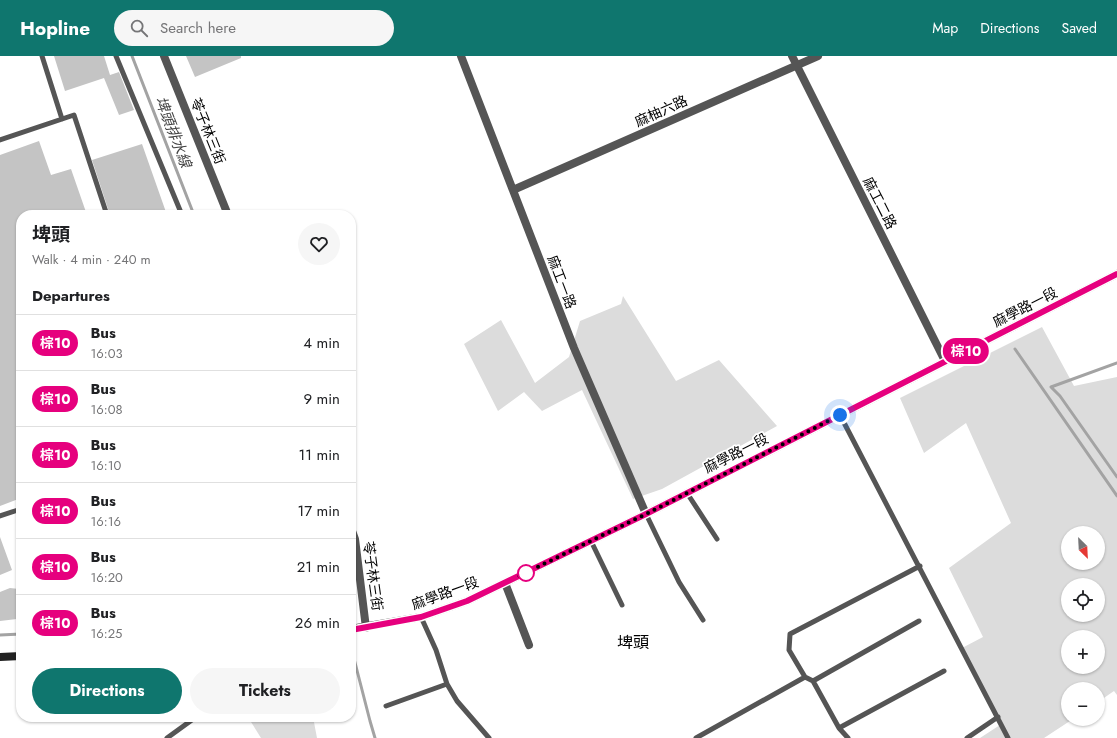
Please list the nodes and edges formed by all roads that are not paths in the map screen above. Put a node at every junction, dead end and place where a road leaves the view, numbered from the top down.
1 (42, 56) edge
2 (116, 56) edge
3 (164, 56) edge
4 (461, 56) edge
5 (792, 56) edge
6 (818, 56) edge
7 (797, 66) junction
8 (62, 119) junction
9 (0, 140) edge
10 (513, 190) junction
11 (105, 210) edge
12 (180, 210) edge
13 (226, 210) edge
14 (1117, 274) edge
15 (945, 362) junction
16 (840, 415) junction
17 (687, 493) junction
18 (16, 511) edge
19 (646, 514) junction
20 (0, 516) edge
21 (717, 539) dead end
22 (591, 541) junction
23 (356, 547) edge
24 (920, 566) junction
25 (505, 583) junction
26 (622, 605) dead end
27 (421, 617) junction
28 (703, 620) dead end
29 (920, 621) dead end
30 (366, 628) junction
31 (356, 629) edge
32 (529, 645) dead end
33 (16, 656) edge
34 (0, 658) edge
35 (944, 671) dead end
36 (805, 677) junction
37 (813, 681) junction
38 (447, 684) junction
39 (386, 706) dead end
40 (998, 717) junction
41 (189, 722) edge
42 (839, 728) junction
43 (846, 737) edge
44 (167, 738) edge
45 (489, 738) edge
46 (696, 738) edge
47 (967, 738) edge
48 (1008, 738) edge

1 - 8 lane
2 - 12 lane
3 - 13 street, 苓子林三街
4 - 10 street, 麻工一路
5 - 7 street, 麻工二路
6 - 7 street, 麻柚六路
7 - 10 street, 麻柚六路
7 - 15 street, 麻工二路
8 - 9 lane
8 - 11 lane
10 - 19 street, 麻工一路
14 - 15 main road, 麻學路一段
15 - 16 main road, 麻學路一段
16 - 17 main road, 麻學路一段
16 - 24 lane
17 - 19 main road, 麻學路一段
17 - 21 lane
18 - 20 lane
19 - 22 main road, 麻學路一段
19 - 28 lane
22 - 25 main road, 麻學路一段
22 - 26 lane
23 - 30 street, 苓子林三街
24 - 36 lane
24 - 40 lane
25 - 27 main road, 麻學路一段
25 - 32 street
27 - 30 main road, 麻學路一段
27 - 38 lane
29 - 37 lane
30 - 31 main road, 麻學路一段
33 - 34 main road
35 - 42 lane
36 - 37 lane
36 - 46 lane
37 - 42 lane
38 - 39 lane
38 - 45 lane
40 - 47 lane
40 - 48 lane
41 - 44 lane
42 - 43 lane

